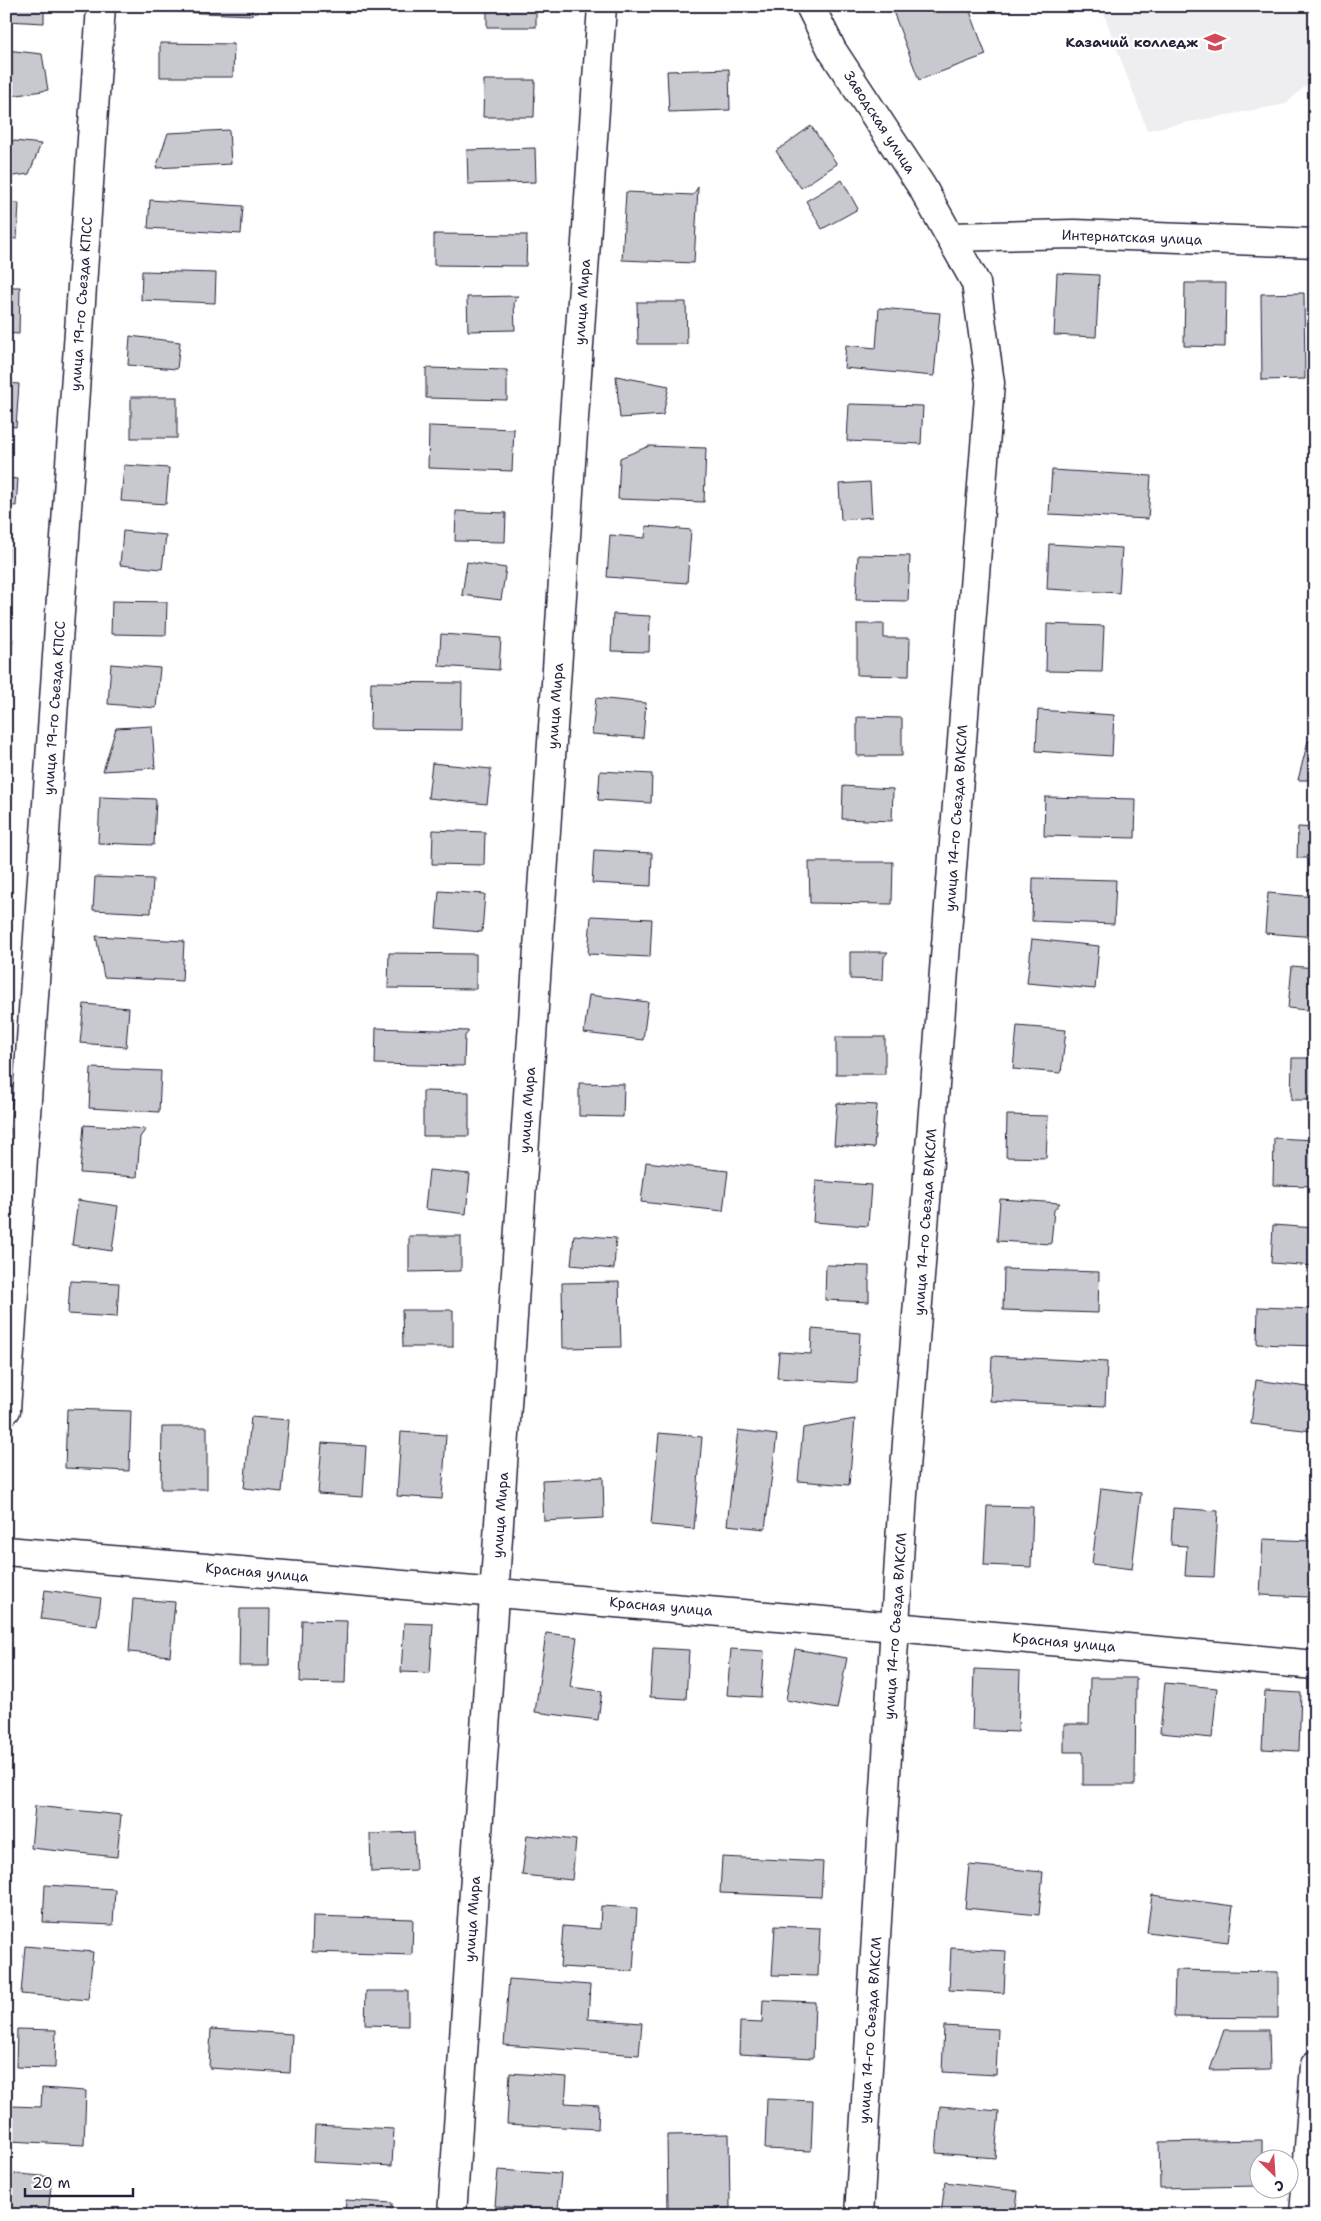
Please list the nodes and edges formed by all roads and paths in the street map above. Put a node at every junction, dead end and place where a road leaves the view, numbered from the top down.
1 (101, 6) edge
2 (602, 6) edge
3 (810, 6) edge
4 (950, 237) junction
5 (1315, 243) edge
6 (6, 1410) edge
7 (6, 1551) edge
8 (494, 1592) junction
9 (895, 1626) junction
10 (1315, 1665) edge
11 (1315, 2065) edge
12 (452, 2215) edge
13 (859, 2215) edge
14 (1304, 2215) edge

1 - 6 street, улица 19-го Съезда КПСС
2 - 8 street, улица Мира
3 - 4 street, Заводская улица
4 - 5 street, Интернатская улица
4 - 9 street, улица 14-го Съезда ВЛКСМ
7 - 8 street, Красная улица
8 - 9 street, Красная улица
8 - 12 street, улица Мира
9 - 10 street, Красная улица
9 - 13 street, улица 14-го Съезда ВЛКСМ
11 - 14 street

